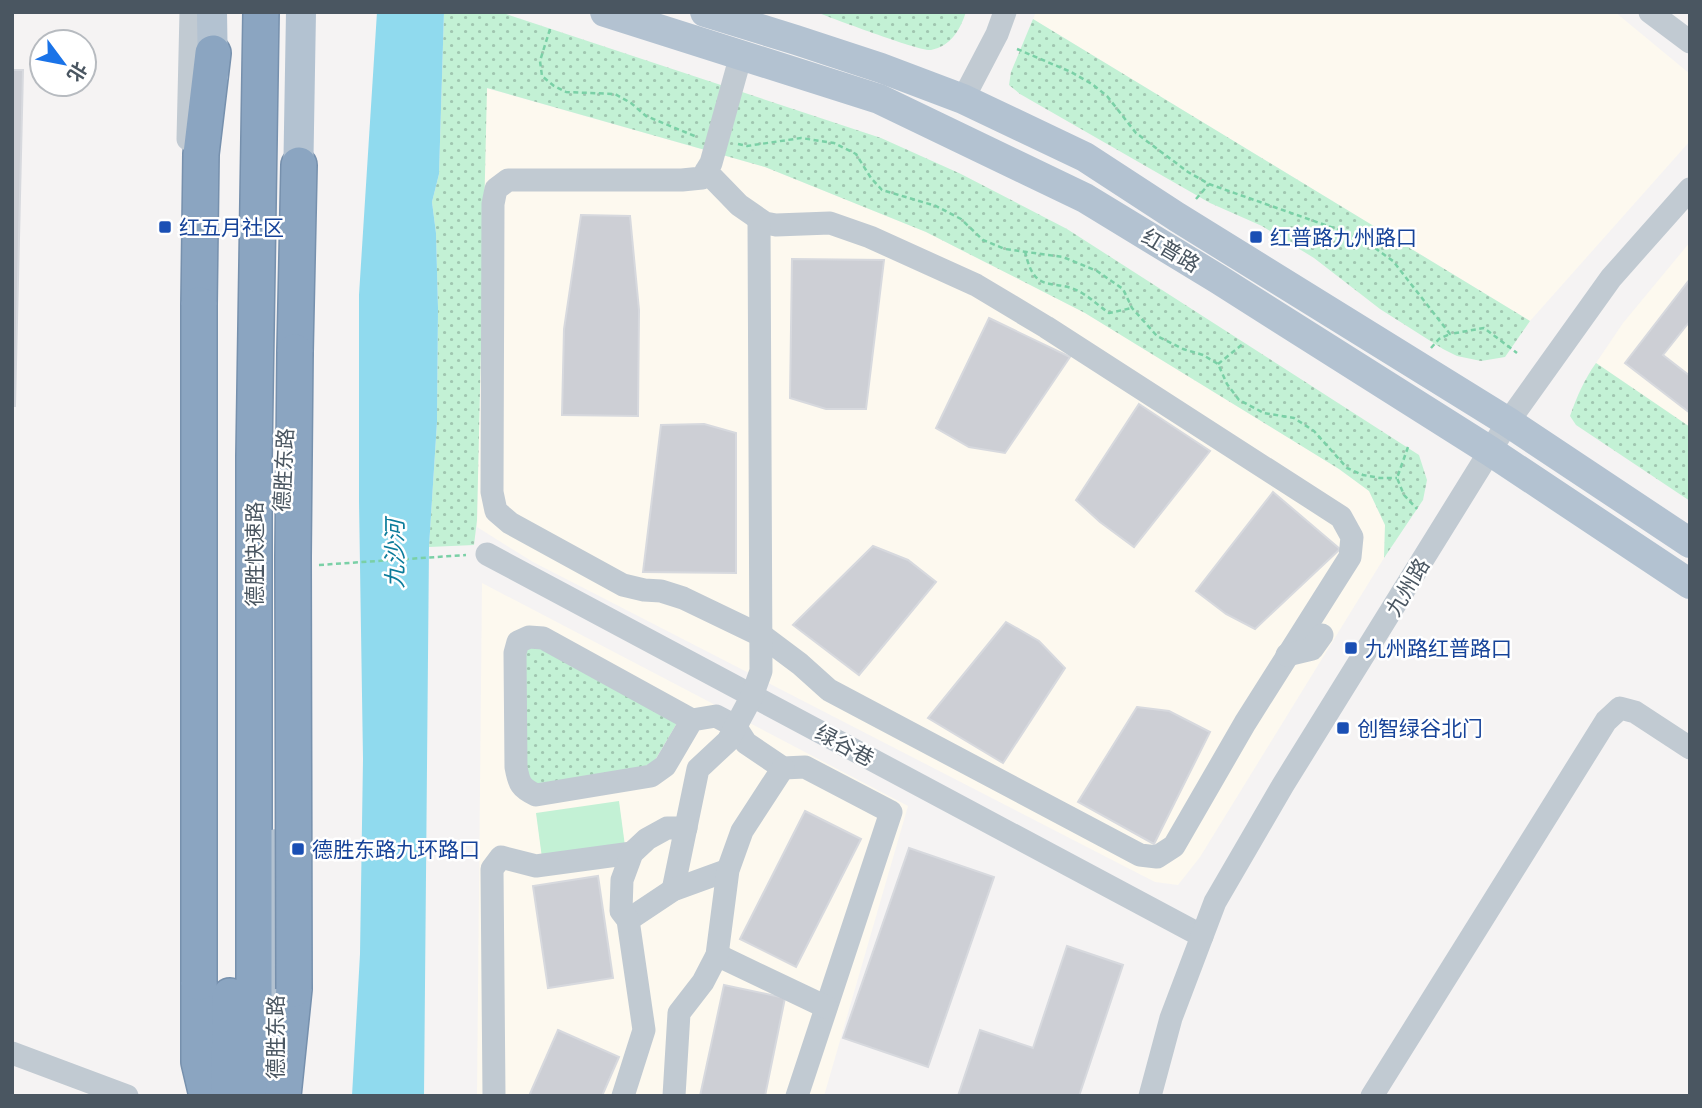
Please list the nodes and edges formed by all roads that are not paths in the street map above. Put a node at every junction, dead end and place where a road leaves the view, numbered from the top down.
1 (191, 12) edge
2 (212, 12) edge
3 (239, 12) edge
4 (261, 12) edge
5 (301, 12) edge
6 (605, 12) edge
7 (705, 12) edge
8 (1005, 12) edge
9 (1650, 12) edge
10 (1690, 42) edge
11 (213, 53) junction
12 (741, 55) junction
13 (964, 99) junction
14 (299, 165) junction
15 (706, 171) junction
16 (1690, 189) edge
17 (759, 220) junction
18 (1508, 422) junction
19 (1490, 451) junction
20 (1690, 543) edge
21 (487, 554) road end
22 (1690, 584) edge
23 (1322, 635) dead end
24 (761, 636) junction
25 (1287, 655) junction
26 (752, 696) junction
27 (692, 720) junction
28 (736, 726) junction
29 (210, 737) junction
30 (1690, 748) edge
31 (783, 768) junction
32 (686, 828) junction
33 (632, 853) junction
34 (728, 870) junction
35 (673, 890) junction
36 (628, 920) junction
37 (1202, 936) junction
38 (717, 955) junction
39 (826, 1007) junction
40 (12, 1053) edge
41 (127, 1096) edge
42 (208, 1096) edge
43 (229, 1096) edge
44 (254, 1096) edge
45 (275, 1096) edge
46 (283, 1096) edge
47 (494, 1096) edge
48 (623, 1096) edge
49 (674, 1096) edge
50 (797, 1096) edge
51 (1150, 1096) edge
52 (1372, 1096) edge

1 - 29 street
2 - 11 main road
3 - 43 highway, 德胜快速路
4 - 44 highway, 德胜快速路
5 - 14 main road, 德胜东路
6 - 12 main road, 红普路
7 - 13 main road, 红普路
8 - 13 street
9 - 10 street
11 - 29 main road
11 - 42 highway, bridge
12 - 15 street
12 - 19 main road, 红普路
13 - 18 main road, 红普路
14 - 45 main road, 德胜东路
14 - 46 highway, bridge
15 - 17 street
15 - 24 street
16 - 18 street, 九州路
17 - 24 street
17 - 25 street
18 - 19 street, 九州路
18 - 20 main road, 红普路
19 - 22 main road, 红普路
19 - 37 street, 九州路
21 - 26 street, 绿谷巷
23 - 25 street
24 - 25 street
24 - 26 street
26 - 28 street
26 - 37 street, 绿谷巷
27 - 27 street
27 - 28 street
28 - 31 street
28 - 32 street
29 - 42 main road
30 - 52 street
31 - 34 street
31 - 39 street
32 - 33 street
32 - 35 street
33 - 36 street
33 - 47 street
34 - 35 street
34 - 38 street
35 - 36 street
36 - 48 street
37 - 51 street, 九州路
38 - 39 street
38 - 49 street
39 - 50 street
40 - 41 street

